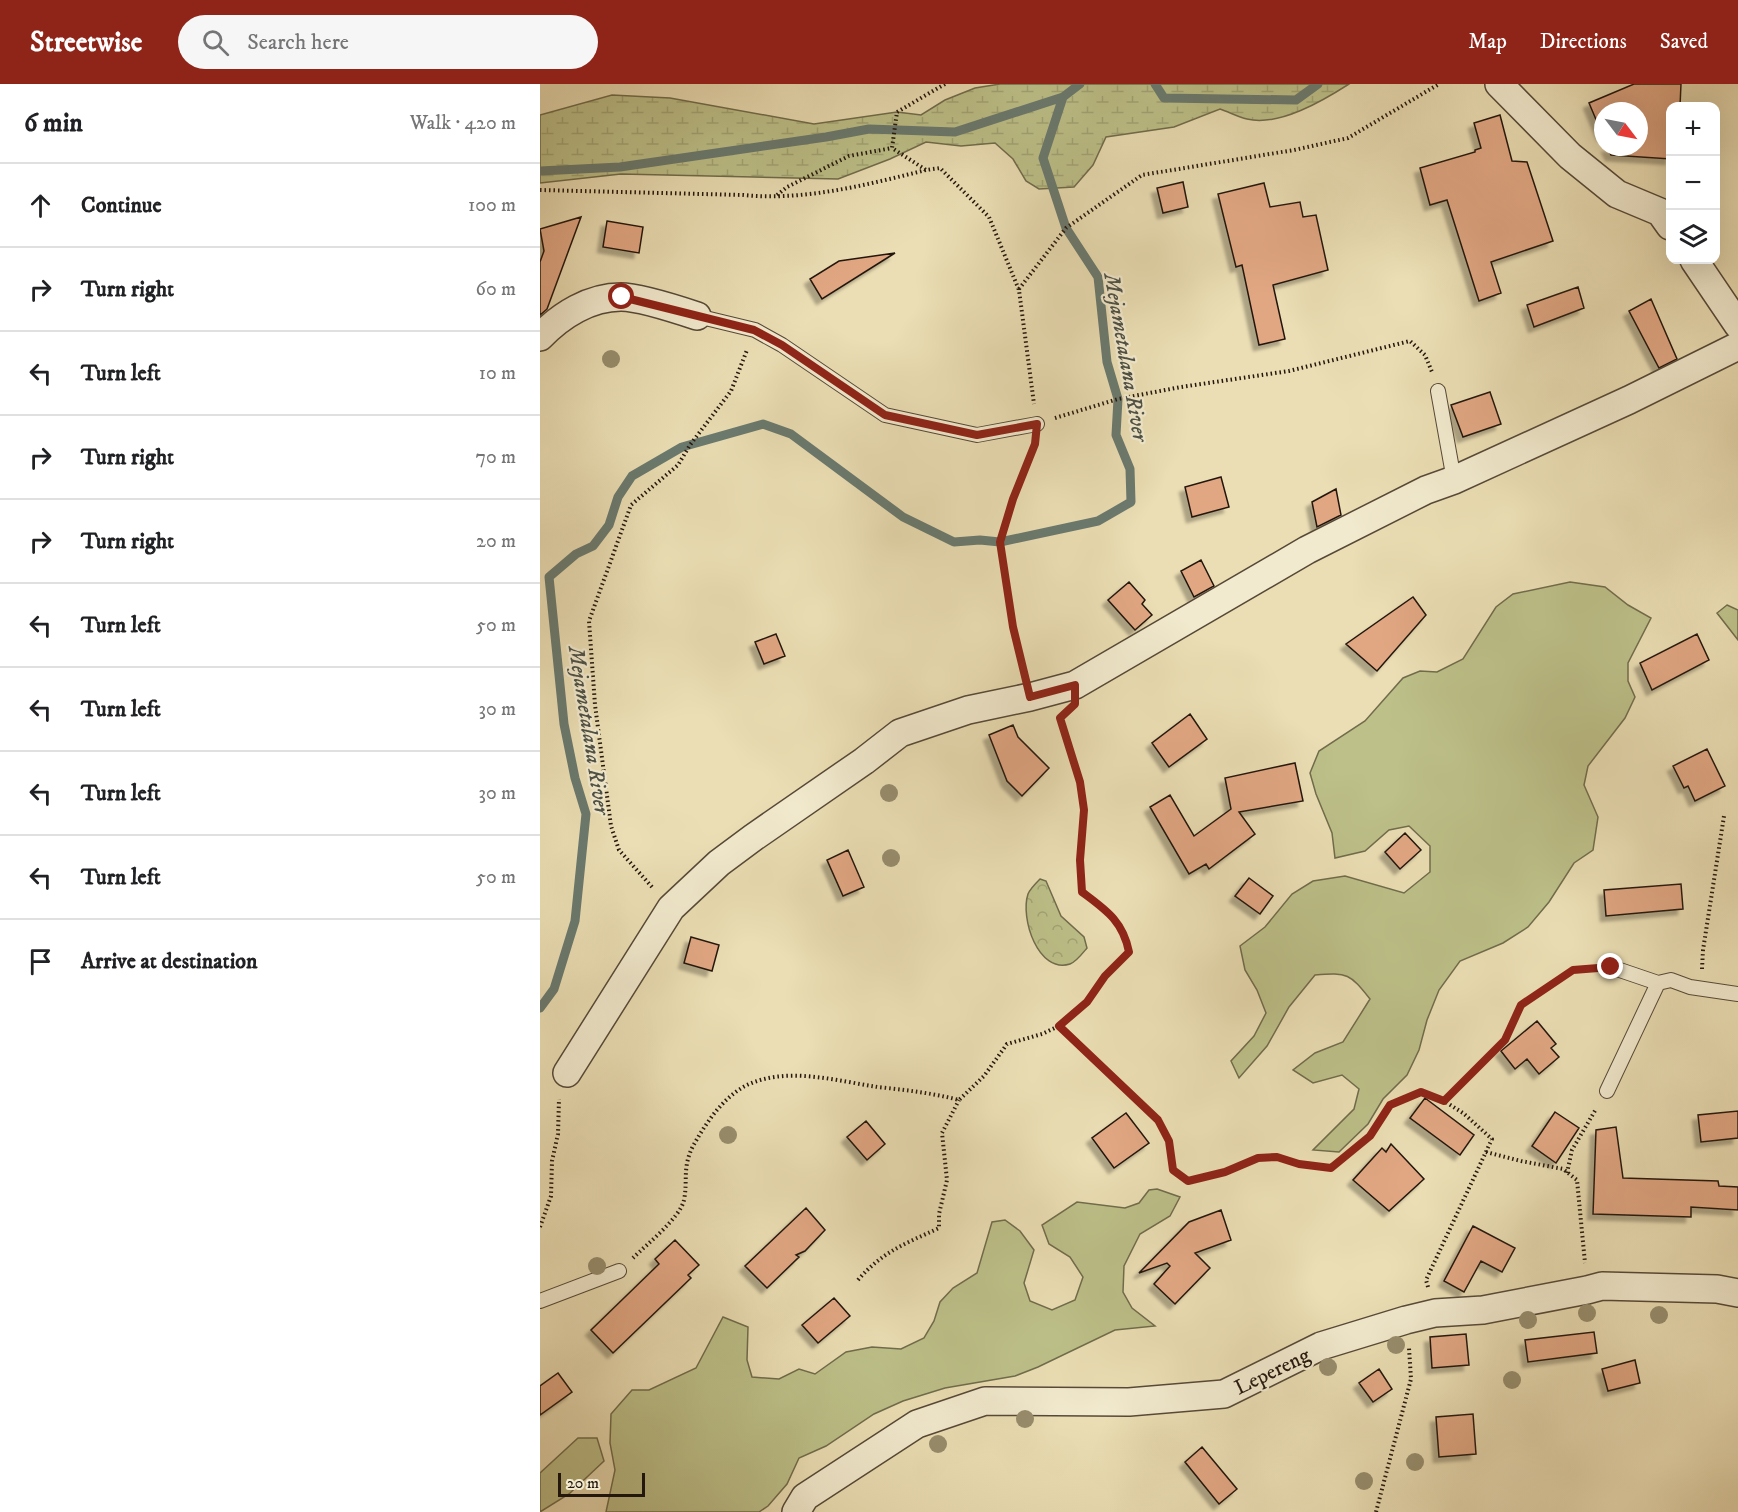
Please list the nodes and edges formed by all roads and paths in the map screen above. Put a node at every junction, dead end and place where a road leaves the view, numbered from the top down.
1 (945, 84) edge
2 (1439, 84) edge
3 (1499, 84) edge
4 (892, 148) junction
5 (926, 170) junction
6 (540, 190) edge
7 (776, 196) junction
8 (1666, 220) edge
9 (1697, 264) edge
10 (1019, 290) junction
11 (698, 316) joint
12 (1738, 325) edge
13 (754, 330) junction
14 (540, 337) edge
15 (1738, 346) edge
16 (1438, 391) joint
17 (1037, 424) junction
18 (1454, 480) junction
19 (1075, 685) junction
20 (1030, 697) junction
21 (1724, 816) dead end
22 (671, 908) junction
23 (1611, 967) joint
24 (1658, 983) junction
25 (1702, 988) junction
26 (1738, 994) edge
27 (1059, 1026) junction
28 (567, 1073) joint
29 (1607, 1091) joint
30 (959, 1100) junction
31 (1444, 1101) junction
32 (1486, 1152) junction
33 (1567, 1173) junction
34 (540, 1227) edge
35 (619, 1271) joint
36 (858, 1280) dead end
37 (1587, 1290) junction
38 (1738, 1293) edge
39 (540, 1301) edge
40 (1435, 1314) junction
41 (1406, 1320) junction
42 (796, 1512) edge
43 (1376, 1512) edge

1 - 4 path
2 - 10 path
3 - 8 street
4 - 5 path
4 - 7 path
5 - 7 path
5 - 10 path
6 - 7 path
9 - 12 street
10 - 17 path
11 - 13 lane
11 - 14 street
13 - 17 lane
13 - 22 path
15 - 18 street
16 - 17 path
16 - 18 lane
17 - 20 path
18 - 19 street
19 - 20 street
19 - 27 path
20 - 22 street
21 - 25 path
22 - 28 street
23 - 24 lane
23 - 31 path
24 - 25 lane
24 - 29 lane
25 - 26 lane
27 - 30 path
27 - 31 path
28 - 34 path
29 - 33 path
30 - 35 path
30 - 36 path
31 - 32 path
32 - 33 path
32 - 40 path
33 - 37 path
35 - 39 lane
37 - 38 street, Lepereng
37 - 40 street, Lepereng
40 - 41 street, Lepereng
41 - 42 street, Lepereng
41 - 43 path

